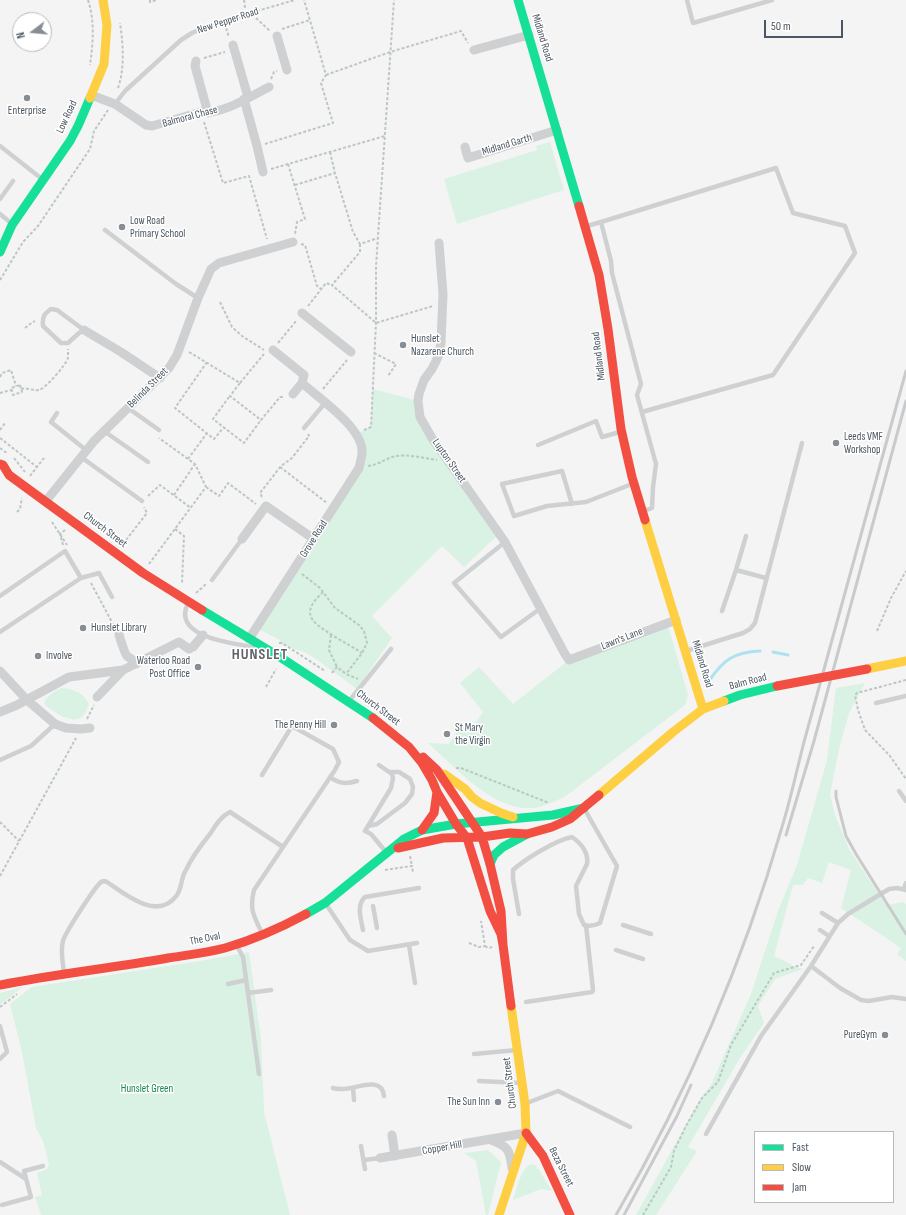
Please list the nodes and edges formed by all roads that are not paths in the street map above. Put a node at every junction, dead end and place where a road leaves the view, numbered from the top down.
1 (103, 0) edge
2 (518, 0) edge
3 (687, 0) edge
4 (772, 0) edge
5 (250, 13) road end
6 (274, 34) road end
7 (528, 35) junction
8 (233, 47) road end
9 (474, 50) road end
10 (196, 61) road end
11 (287, 69) road end
12 (269, 87) road end
13 (91, 95) junction
14 (246, 98) junction
15 (115, 104) junction
16 (205, 112) junction
17 (557, 130) junction
18 (0, 146) edge
19 (465, 147) dead end
20 (263, 172) road end
21 (43, 180) junction
22 (13, 181) dead end
23 (0, 200) edge
24 (0, 214) edge
25 (601, 222) junction
26 (585, 226) junction
27 (11, 228) junction
28 (106, 230) dead end
29 (0, 238) edge
30 (293, 242) road end
31 (439, 244) dead end
32 (0, 252) edge
33 (198, 298) junction
34 (302, 313) road end
35 (84, 330) junction
36 (272, 350) road end
37 (351, 352) road end
38 (160, 378) junction
39 (302, 383) junction
40 (293, 394) road end
41 (321, 400) junction
42 (128, 408) junction
43 (642, 412) junction
44 (57, 413) dead end
45 (304, 428) road end
46 (159, 430) road end
47 (104, 431) junction
48 (621, 432) junction
49 (802, 443) dead end
50 (538, 445) dead end
51 (84, 454) junction
52 (148, 462) dead end
53 (3, 472) edge
54 (634, 483) junction
55 (46, 501) junction
56 (142, 501) road end
57 (572, 504) junction
58 (642, 512) junction
59 (746, 536) dead end
60 (242, 539) joint
61 (314, 539) junction
62 (504, 542) junction
63 (736, 570) junction
64 (82, 578) junction
65 (766, 578) junction
66 (212, 580) road end
67 (0, 596) edge
68 (112, 597) dead end
69 (185, 599) junction
70 (541, 608) junction
71 (722, 611) dead end
72 (676, 620) junction
73 (0, 632) edge
74 (119, 634) dead end
75 (203, 635) junction
76 (249, 639) junction
77 (391, 649) dead end
78 (270, 651) junction
79 (686, 651) junction
80 (569, 660) joint
81 (906, 661) edge
82 (136, 664) junction
83 (123, 670) junction
84 (0, 671) edge
85 (906, 696) edge
86 (96, 697) road end
87 (27, 700) junction
88 (349, 701) junction
89 (876, 703) dead end
90 (704, 709) junction
91 (0, 712) edge
92 (55, 724) junction
93 (85, 727) road end
94 (409, 747) junction
95 (0, 760) edge
96 (379, 765) dead end
97 (437, 770) junction
98 (390, 772) junction
99 (262, 775) dead end
100 (330, 777) junction
101 (357, 781) dead end
102 (899, 791) dead end
103 (437, 792) junction
104 (906, 801) edge
105 (584, 808) junction
106 (520, 819) junction
107 (472, 823) junction
108 (456, 824) junction
109 (368, 826) junction
110 (422, 830) junction
111 (527, 834) junction
112 (482, 837) junction
113 (467, 838) junction
114 (283, 847) junction
115 (388, 852) junction
116 (490, 864) junction
117 (906, 883) edge
118 (419, 888) dead end
119 (905, 889) edge
120 (326, 903) junction
121 (373, 906) dead end
122 (822, 913) dead end
123 (519, 914) dead end
124 (838, 923) junction
125 (586, 925) junction
126 (623, 925) dead end
127 (377, 928) dead end
128 (362, 930) dead end
129 (820, 930) dead end
130 (652, 934) dead end
131 (262, 935) junction
132 (829, 936) junction
133 (417, 943) dead end
134 (236, 944) junction
135 (409, 945) junction
136 (503, 945) junction
137 (616, 950) dead end
138 (643, 960) dead end
139 (811, 966) junction
140 (64, 974) junction
141 (246, 980) junction
142 (415, 983) dead end
143 (228, 984) dead end
144 (0, 985) edge
145 (271, 990) dead end
146 (248, 992) junction
147 (906, 999) edge
148 (526, 1002) dead end
149 (0, 1026) edge
150 (518, 1050) junction
151 (474, 1054) dead end
152 (0, 1059) edge
153 (259, 1074) dead end
154 (479, 1081) dead end
155 (523, 1083) junction
156 (333, 1088) dead end
157 (353, 1088) junction
158 (384, 1096) dead end
159 (354, 1100) dead end
160 (525, 1104) junction
161 (630, 1127) dead end
162 (526, 1133) junction
163 (706, 1134) dead end
164 (392, 1135) dead end
165 (489, 1140) junction
166 (361, 1146) dead end
167 (395, 1156) junction
168 (380, 1158) joint
169 (364, 1160) junction
170 (0, 1162) edge
171 (44, 1166) dead end
172 (365, 1169) dead end
173 (512, 1171) junction
174 (26, 1179) junction
175 (2, 1205) dead end
176 (499, 1215) edge
177 (570, 1215) edge

1 - 13 street, Low Road
2 - 7 street, Midland Road
3 - 4 lane
5 - 15 lane, New Pepper Road
6 - 11 street
7 - 9 street
7 - 17 street, Midland Road
8 - 14 street
10 - 16 street
12 - 14 street, Balmoral Chase
13 - 15 street, Balmoral Chase
13 - 21 street, Low Road
14 - 16 street, Balmoral Chase
14 - 20 street
15 - 16 street, Balmoral Chase
17 - 19 street, Midland Garth
17 - 26 street, Midland Road
18 - 21 lane
21 - 27 street, Low Road
22 - 23 lane
24 - 27 lane
25 - 26 lane
25 - 43 lane
25 - 43 lane
26 - 48 street, Midland Road
27 - 29 street
27 - 32 street
28 - 33 lane
30 - 33 street, Belinda Street
31 - 62 street, Lupton Street
33 - 38 street, Belinda Street
34 - 37 street
35 - 35 lane
35 - 38 street
36 - 39 street
38 - 42 street, Belinda Street
39 - 40 street
39 - 41 street
41 - 45 lane
41 - 61 street, Grove Road
42 - 46 lane
42 - 47 street, Belinda Street
43 - 58 lane
44 - 51 lane
47 - 51 street, Belinda Street
47 - 52 lane
48 - 50 lane
48 - 54 street, Midland Road
49 - 65 lane
51 - 55 street, Belinda Street
51 - 56 lane
53 - 55 street, Church Street
54 - 57 lane
54 - 58 street, Midland Road
55 - 69 street, Church Street
57 - 57 lane
58 - 72 street, Midland Road
59 - 63 lane
60 - 61 street
60 - 66 lane
61 - 76 street, Grove Road
62 - 70 street, Lupton Street
62 - 70 lane
63 - 65 lane
63 - 71 lane
64 - 67 lane
64 - 68 lane
64 - 73 lane
65 - 79 lane
69 - 75 lane, Church Street
69 - 76 street, Church Street
70 - 80 street, Lupton Street
72 - 79 street, Midland Road
72 - 80 street, Lawn's Lane
74 - 82 street
75 - 78 lane, Church Street
75 - 82 street
76 - 78 street, Church Street
77 - 88 lane
78 - 88 street, Church Street
79 - 90 street, Midland Road
81 - 90 street, Balm Road, bridge
82 - 83 street
83 - 86 street
83 - 87 street
84 - 87 street
85 - 89 lane
87 - 91 street
87 - 92 street
88 - 94 street, Church Street
90 - 105 street, Balm Road
92 - 93 street
92 - 95 lane
94 - 97 street, Church Street
94 - 103 street, Church Street
96 - 98 lane
97 - 106 street
97 - 107 street, Church Street
98 - 109 lane
98 - 109 lane
99 - 100 lane
100 - 101 lane
100 - 114 lane
102 - 104 lane
103 - 108 street, Church Street
103 - 110 street
105 - 106 street, Balm Road
105 - 111 street, Balm Road
105 - 125 lane
106 - 107 street, Balm Road
107 - 108 street, Balm Road
107 - 112 street, Church Street
108 - 110 street, The Oval
108 - 113 street, Church Street
109 - 115 lane
110 - 115 street, The Oval
111 - 112 street, Balm Road
111 - 116 street
112 - 113 street, Balm Road
112 - 116 street, Church Street
113 - 115 street, The Oval
113 - 136 street, Church Street
114 - 131 lane
114 - 140 lane
115 - 120 street, The Oval
116 - 136 street, Church Street
117 - 119 lane
118 - 128 lane
119 - 124 lane
120 - 131 street, The Oval
120 - 135 lane
121 - 127 lane
122 - 124 lane
123 - 125 lane
124 - 132 lane
125 - 148 lane
126 - 130 lane
129 - 132 lane
131 - 134 street, The Oval
132 - 139 lane
133 - 135 lane
134 - 140 street, The Oval
134 - 141 lane
135 - 142 lane
136 - 150 street, Church Street
137 - 138 lane
139 - 147 lane
139 - 163 lane
140 - 144 street, The Oval
141 - 143 lane
141 - 146 lane
145 - 146 lane
146 - 153 lane
149 - 152 lane
150 - 151 lane
150 - 155 street, Church Street
154 - 155 lane
155 - 160 street, Church Street
156 - 157 lane
157 - 158 lane
157 - 159 lane
160 - 161 lane
160 - 162 street, Church Street
162 - 165 street, Copper Hill
162 - 173 street, Church Street
162 - 177 street, Beza Street
164 - 167 street
165 - 167 street, Copper Hill
165 - 173 street
166 - 169 lane
167 - 168 street, Copper Hill
168 - 169 lane
169 - 172 lane
170 - 174 lane
171 - 174 lane
173 - 176 street, Church Street
174 - 175 lane

